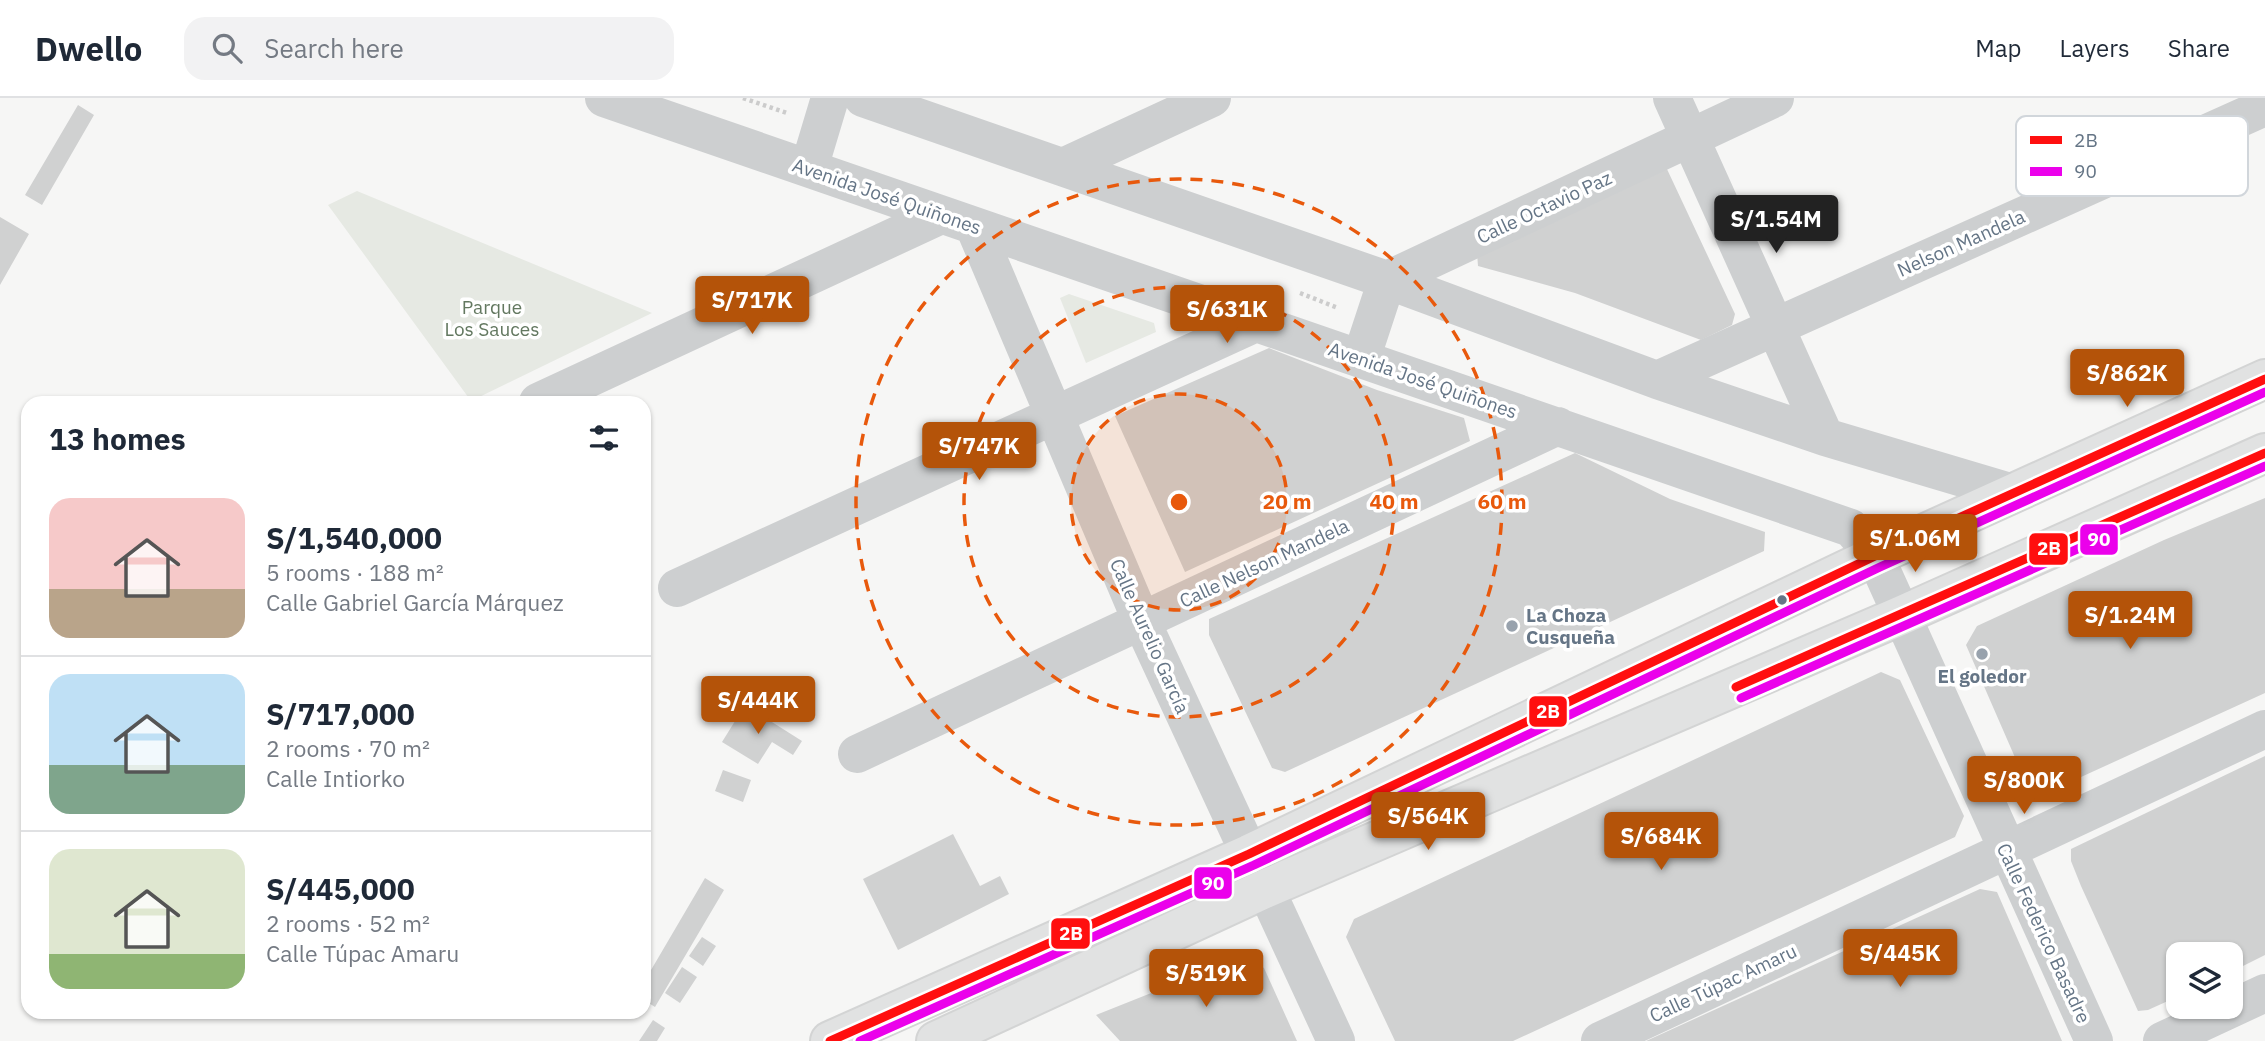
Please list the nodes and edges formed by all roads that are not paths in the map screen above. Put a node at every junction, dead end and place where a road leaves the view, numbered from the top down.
1 (604, 98) edge
2 (863, 98) edge
3 (1212, 98) edge
4 (1672, 98) edge
5 (1775, 98) edge
6 (2265, 107) edge
7 (826, 112) edge
8 (2245, 116) edge
9 (1690, 138) junction
10 (1063, 167) junction
11 (809, 169) junction
12 (2067, 196) edge
13 (958, 220) junction
14 (1387, 280) junction
15 (1256, 323) junction
16 (1775, 327) junction
17 (1361, 359) junction
18 (2265, 379) edge
19 (1657, 380) junction
20 (552, 396) edge
21 (1055, 414) junction
22 (1558, 426) junction
23 (1825, 437) junction
24 (2265, 453) edge
25 (2013, 493) junction
26 (1875, 556) junction
27 (677, 588) dead end
28 (1900, 616) junction
29 (1141, 620) junction
30 (2265, 729) edge
31 (857, 754) dead end
32 (2007, 851) junction
33 (1249, 854) junction
34 (1267, 888) junction
35 (2265, 993) edge
36 (830, 1041) edge
37 (936, 1041) edge
38 (1336, 1041) edge
39 (1600, 1041) edge
40 (2094, 1041) edge
41 (2162, 1041) edge

1 - 11 street, Avenida José Quiñones
2 - 10 street
3 - 10 street
4 - 9 street
5 - 9 street, Calle Octavio Paz
6 - 8 street, Nelson Mandela
7 - 11 street
9 - 14 street, Calle Octavio Paz
9 - 16 street
10 - 14 street
11 - 13 street, Avenida José Quiñones
12 - 16 street, Nelson Mandela
13 - 15 street, Avenida José Quiñones
13 - 20 street
13 - 21 street, Calle Aurelio García
14 - 17 street
14 - 19 street
15 - 17 street, Avenida José Quiñones
15 - 21 street
16 - 19 street, Nelson Mandela
16 - 23 street
17 - 22 street, Avenida José Quiñones
18 - 25 main road
19 - 23 street
21 - 27 street
21 - 29 street, Calle Aurelio García
22 - 26 street, Avenida José Quiñones
22 - 29 street, Calle Nelson Mandela
23 - 25 street
24 - 28 main road
25 - 26 main road
26 - 28 street, Calle Federico Basadre
26 - 33 main road
28 - 32 street, Calle Federico Basadre
28 - 34 main road
29 - 31 street, Calle Nelson Mandela
29 - 33 street, Calle Aurelio García
30 - 32 street, Calle Túpac Amaru
32 - 39 street, Calle Túpac Amaru
32 - 40 street, Calle Federico Basadre
33 - 34 street, Calle Aurelio García
33 - 36 main road
34 - 37 main road
34 - 38 street, Calle Aurelio García
35 - 41 street

